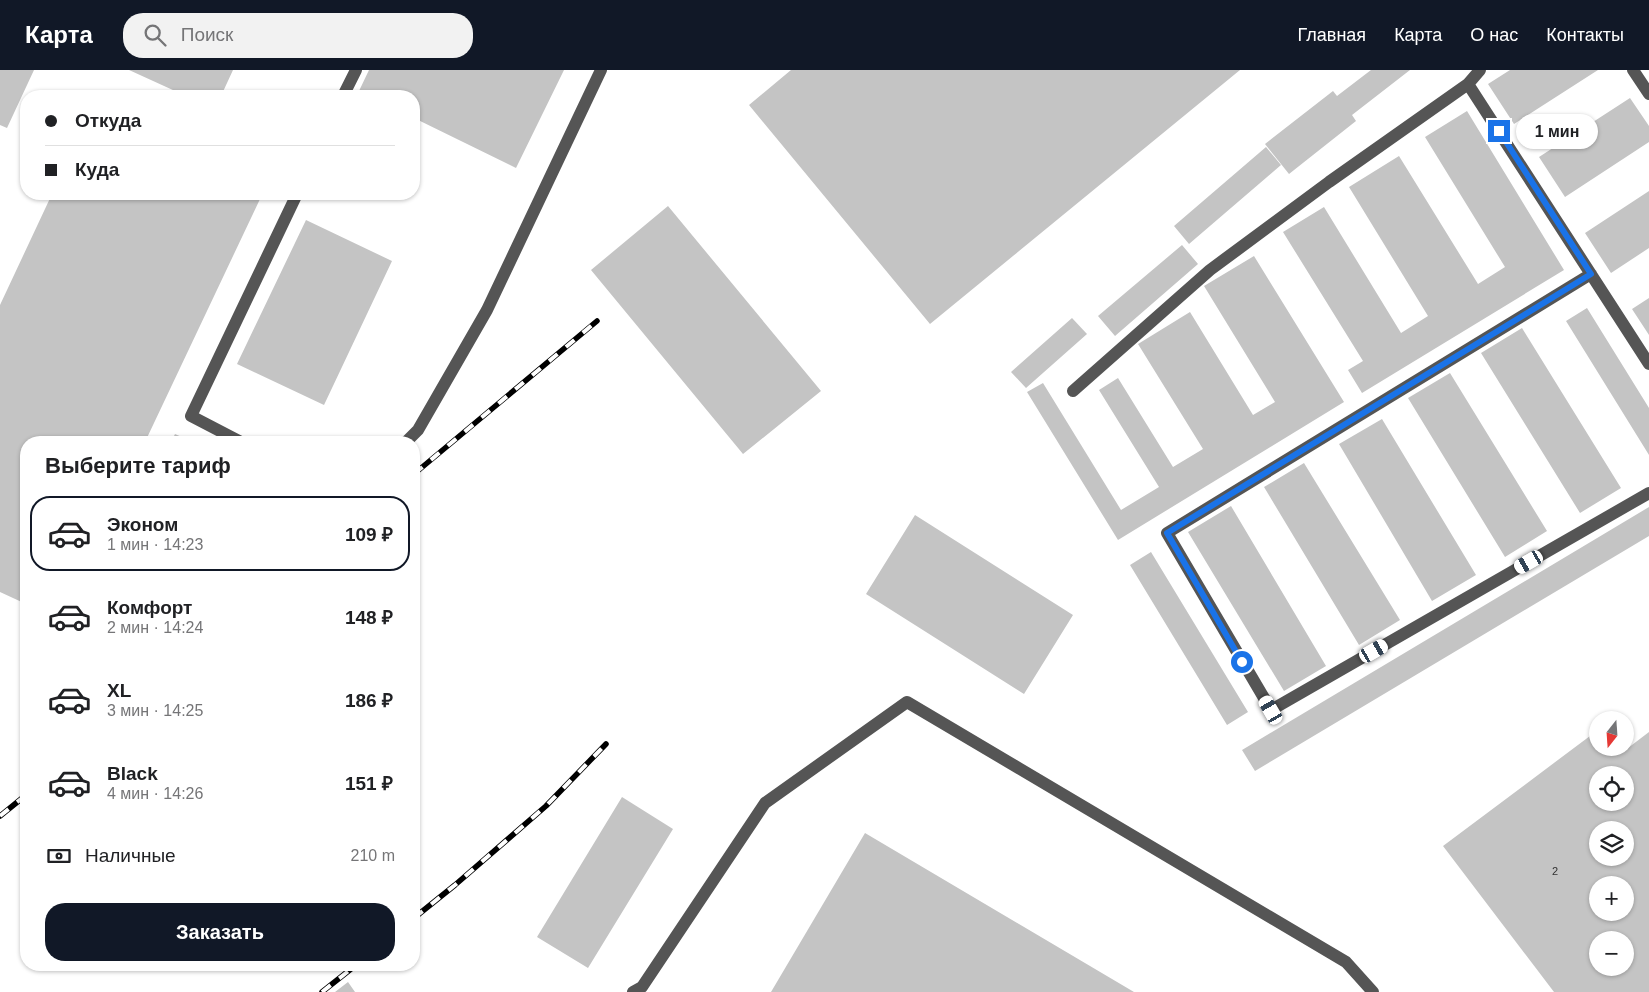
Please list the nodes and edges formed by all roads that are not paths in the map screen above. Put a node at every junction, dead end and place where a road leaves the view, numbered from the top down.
1 (356, 70) edge
2 (601, 70) edge
3 (1480, 70) edge
4 (1633, 70) edge
5 (1468, 84) junction
6 (346, 90) edge
7 (1649, 94) edge
8 (294, 200) edge
9 (1591, 274) junction
10 (1649, 364) edge
11 (1074, 391) dead end
12 (230, 436) edge
13 (412, 436) edge
14 (1649, 493) edge
15 (633, 992) edge
16 (1373, 992) edge

1 - 6 street
2 - 13 street
3 - 5 street
4 - 7 street
5 - 9 street
5 - 11 street
8 - 12 street
9 - 10 street
9 - 14 street
15 - 16 street

